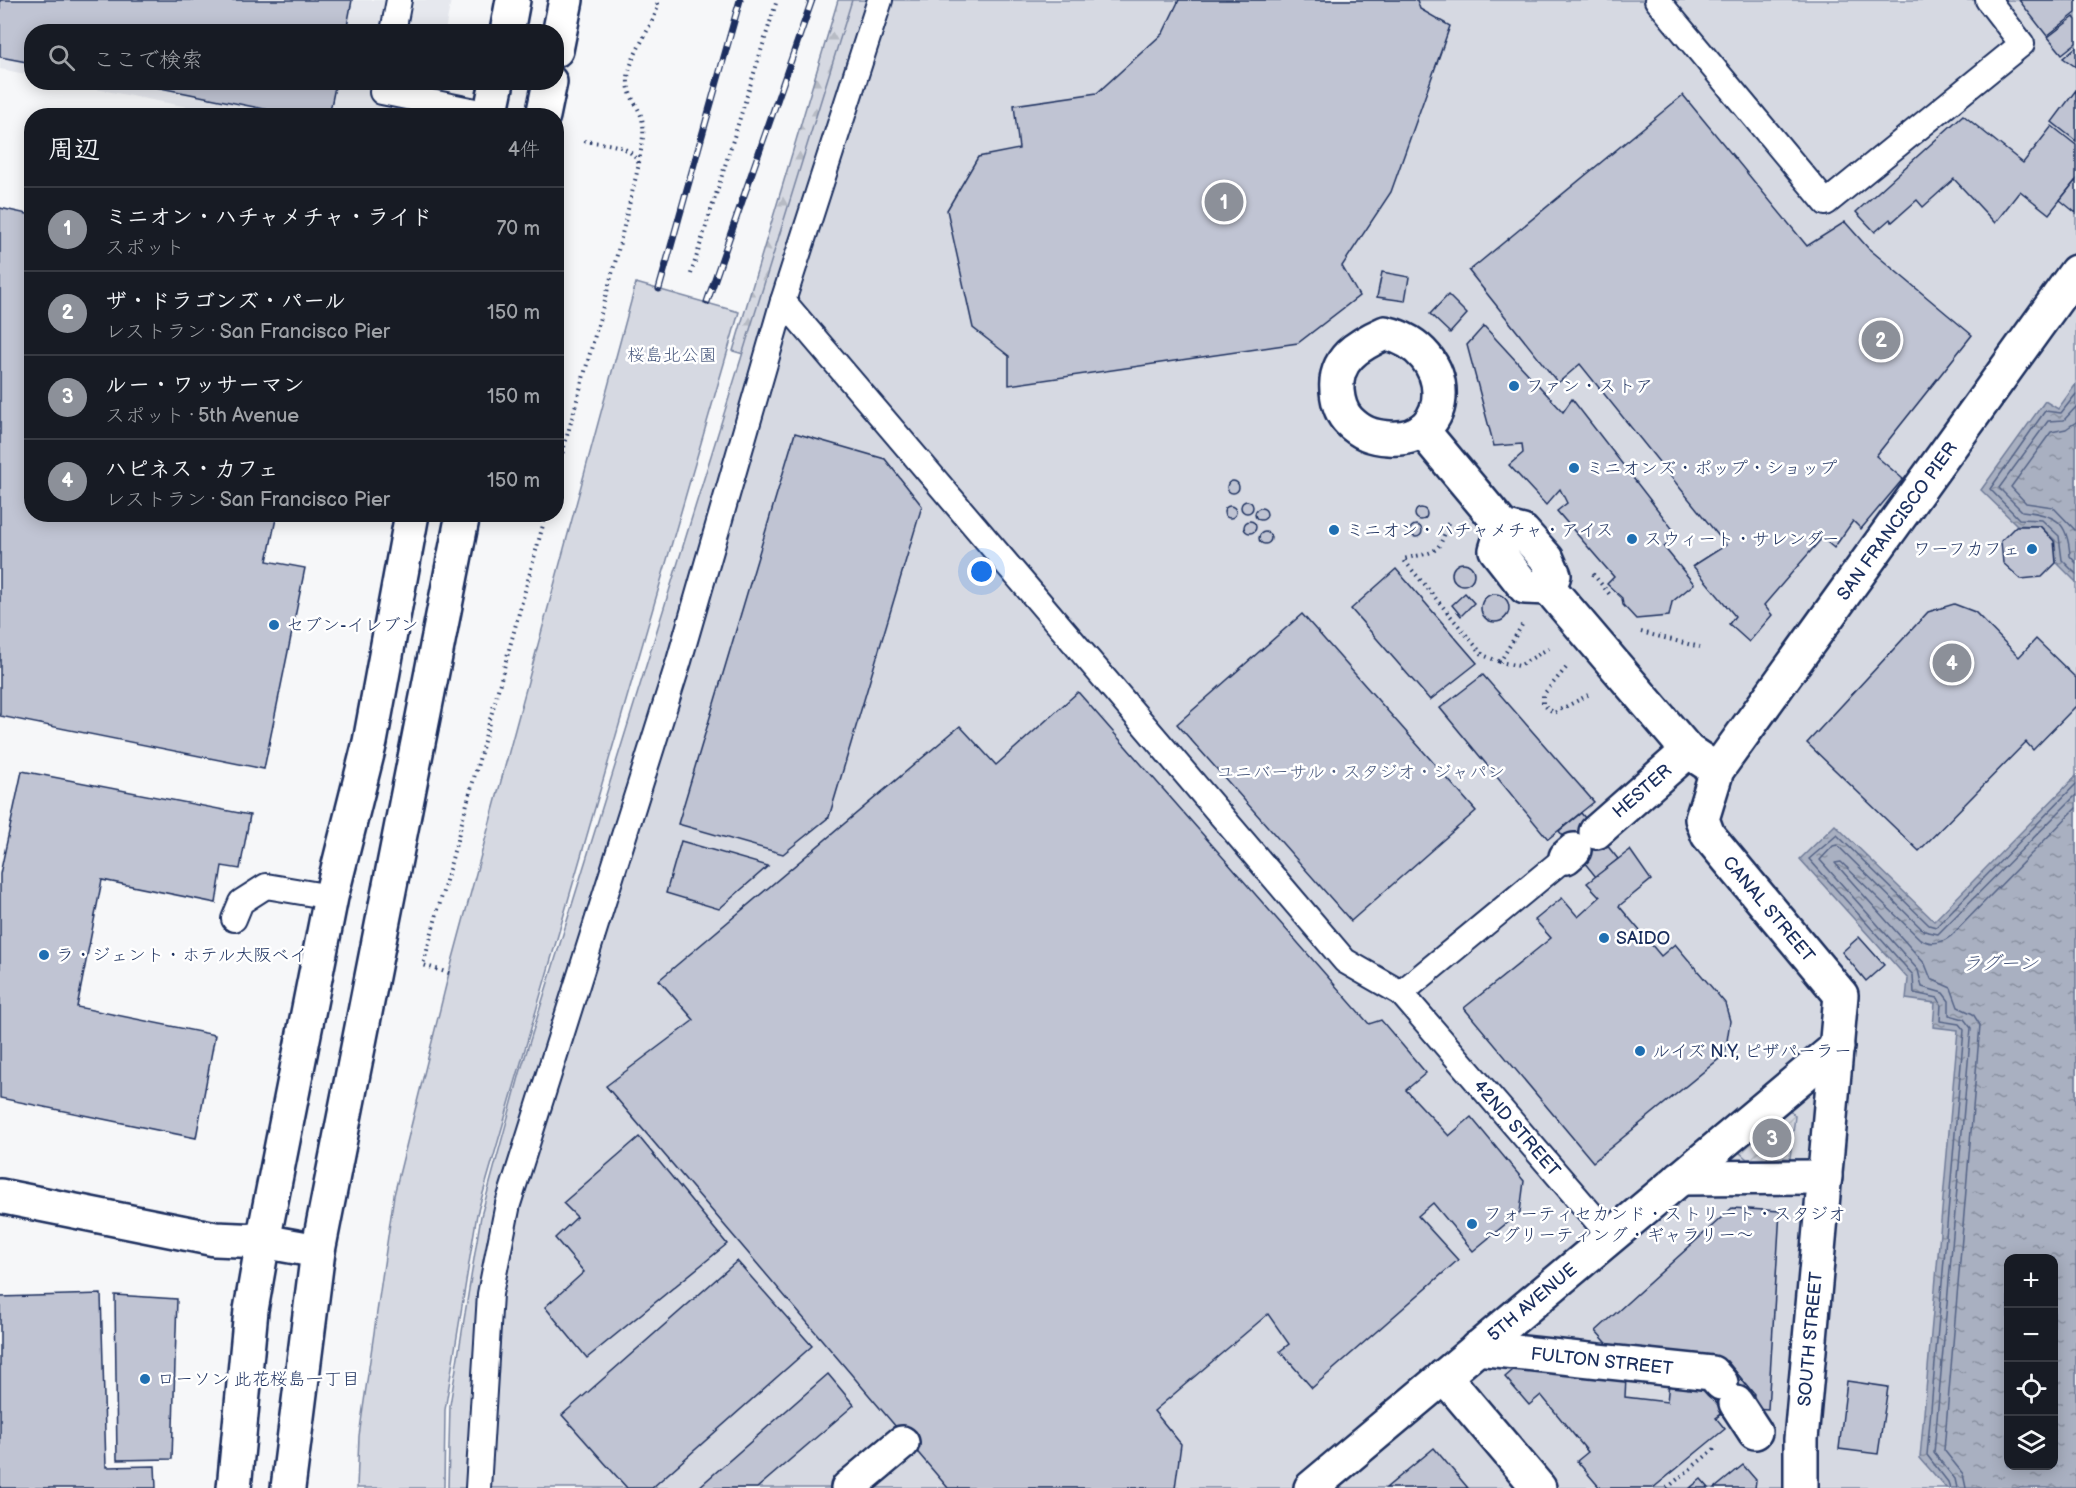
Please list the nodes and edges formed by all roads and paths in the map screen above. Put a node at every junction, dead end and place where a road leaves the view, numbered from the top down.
1 (399, 0) edge
2 (513, 0) edge
3 (567, 0) edge
4 (656, 0) edge
5 (777, 0) edge
6 (880, 0) edge
7 (1657, 0) edge
8 (1988, 0) edge
9 (394, 24) edge
10 (508, 24) edge
11 (562, 24) edge
12 (382, 90) edge
13 (548, 90) edge
14 (492, 104) edge
15 (545, 108) edge
16 (584, 141) dead end
17 (639, 164) junction
18 (2076, 272) edge
19 (691, 274) dead end
20 (783, 301) junction
21 (1422, 430) dead end
22 (564, 447) edge
23 (411, 522) edge
24 (461, 522) edge
25 (544, 522) edge
26 (1448, 522) dead end
27 (1537, 588) junction
28 (1589, 635) junction
29 (1500, 662) junction
30 (1642, 699) junction
31 (1688, 751) junction
32 (1717, 770) junction
33 (1579, 846) joint
34 (331, 897) junction
35 (234, 919) dead end
36 (449, 973) dead end
37 (1401, 993) junction
38 (1837, 1047) junction
39 (1825, 1177) junction
40 (1680, 1178) junction
41 (0, 1196) edge
42 (1610, 1236) junction
43 (263, 1241) junction
44 (318, 1251) junction
45 (1477, 1348) junction
46 (1444, 1376) junction
47 (1755, 1432) dead end
48 (902, 1443) dead end
49 (234, 1488) edge
50 (288, 1488) edge
51 (478, 1488) edge
52 (848, 1488) edge
53 (1311, 1488) edge
54 (1539, 1488) edge
55 (1801, 1488) edge

1 - 9 lane
2 - 10 street
3 - 11 street
4 - 17 path
5 - 19 path
6 - 20 lane
7 - 8 lane
12 - 14 lane
13 - 15 street
16 - 17 path
17 - 22 path
18 - 32 street, SAN FRANCISCO PIER
20 - 37 lane
20 - 51 lane
21 - 27 street
23 - 34 street
24 - 44 street
25 - 36 path
26 - 29 path
27 - 28 street
27 - 29 path
28 - 29 path
28 - 30 street
28 - 30 path
30 - 31 street
31 - 32 street
31 - 33 street, HESTER
32 - 38 street, CANAL STREET
33 - 37 lane
34 - 35 lane
34 - 43 street
37 - 42 lane, 42ND STREET
38 - 39 street, SOUTH STREET
38 - 40 street, 5TH AVENUE
39 - 40 street
39 - 55 street, SOUTH STREET
40 - 42 street, 5TH AVENUE
41 - 43 street
42 - 45 street, 5TH AVENUE
43 - 44 street
43 - 49 street
44 - 50 street
45 - 46 street, 5TH AVENUE
45 - 47 street, FULTON STREET
46 - 53 street, 5TH AVENUE
46 - 54 street
48 - 52 street

